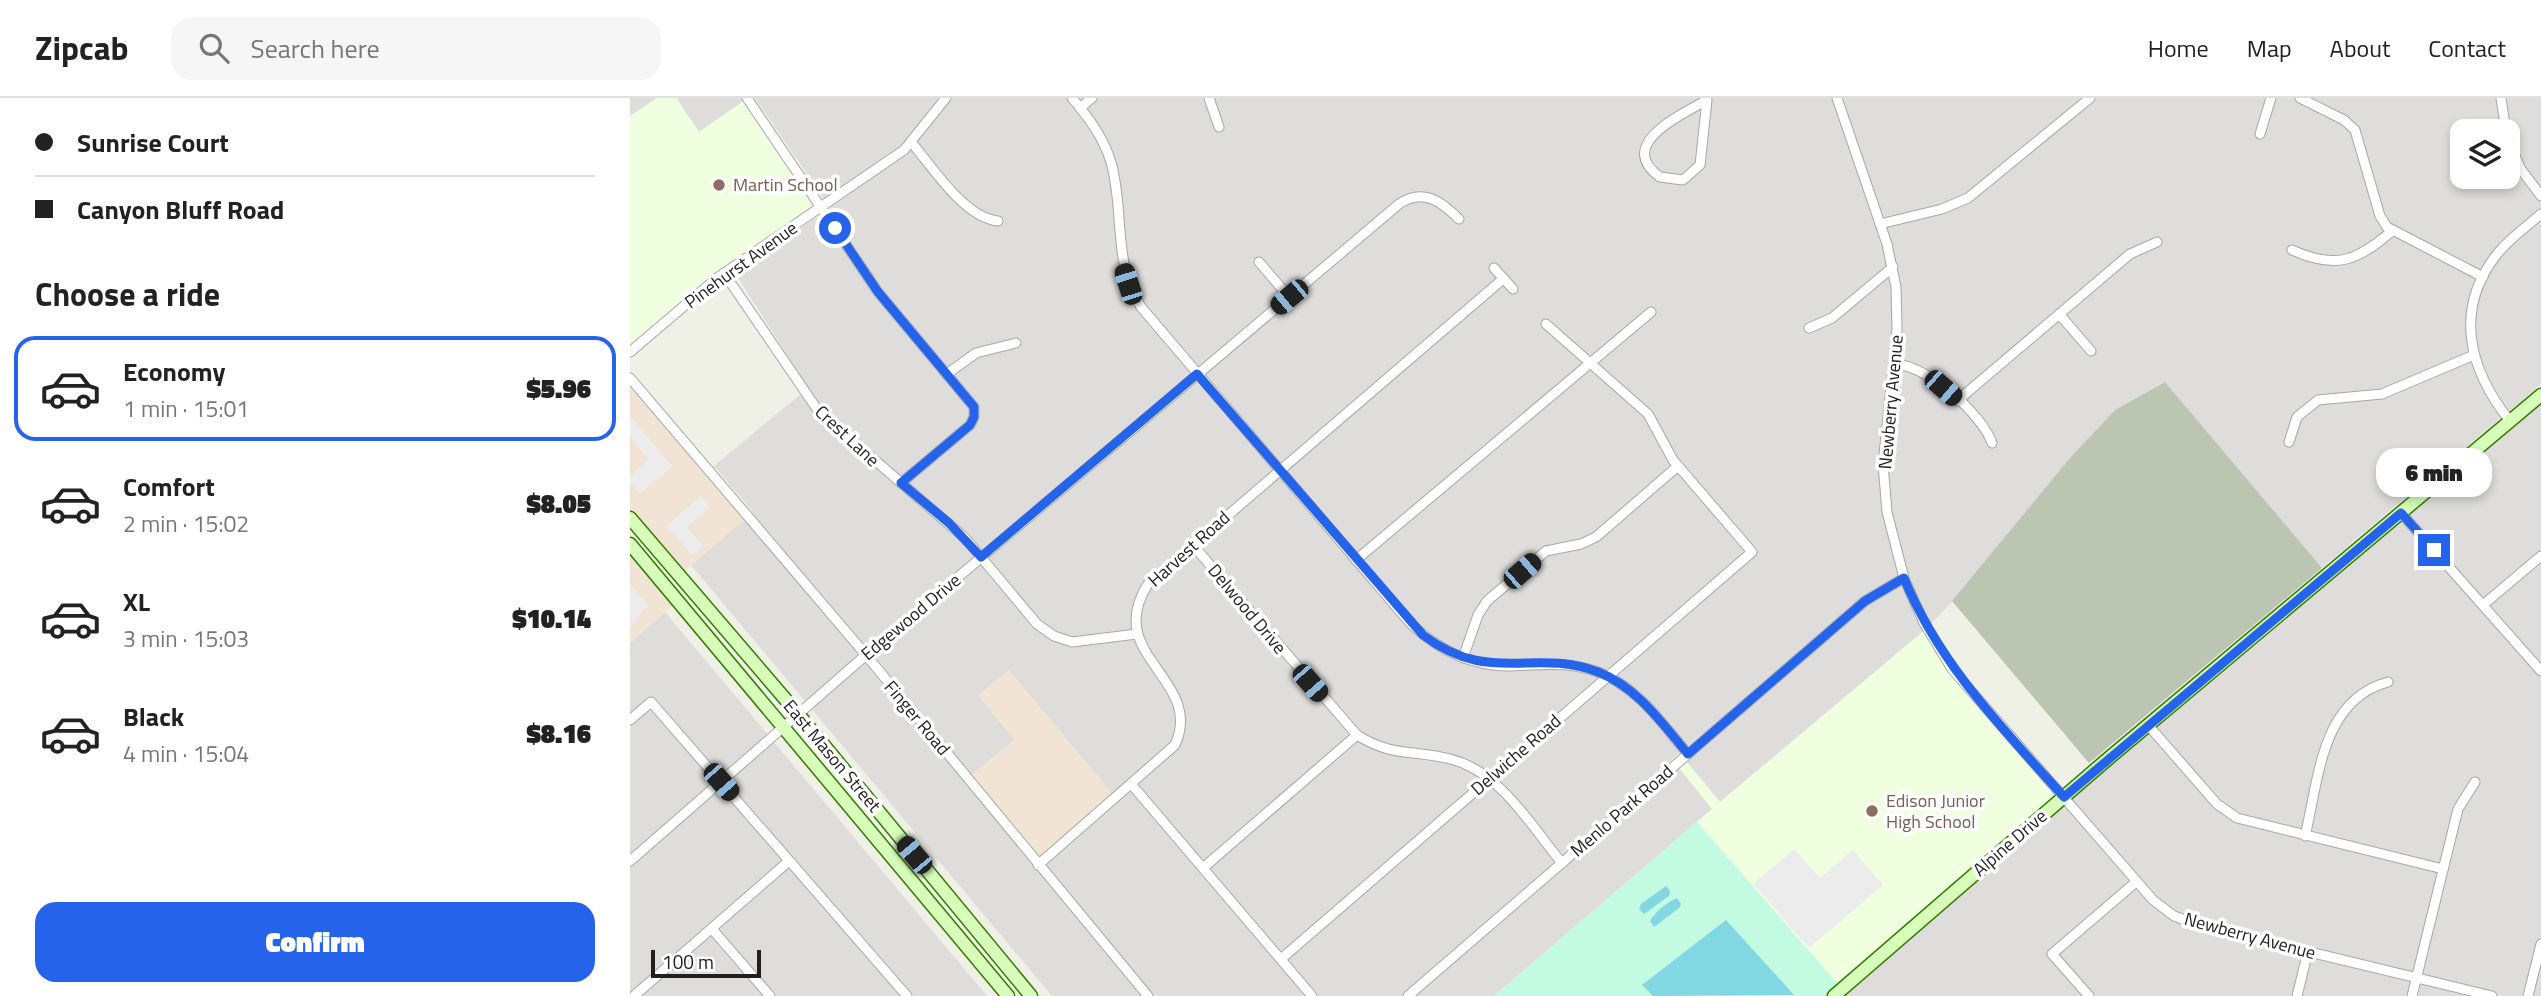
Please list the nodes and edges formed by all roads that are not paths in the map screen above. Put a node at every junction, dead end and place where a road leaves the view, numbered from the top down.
1 (762, 98) edge
2 (946, 98) edge
3 (1072, 98) edge
4 (1092, 98) edge
5 (1209, 98) edge
6 (1837, 98) edge
7 (2090, 98) edge
8 (2271, 98) edge
9 (2300, 98) edge
10 (2501, 98) edge
11 (1707, 99) edge
12 (750, 102) edge
13 (1080, 108) junction
14 (2504, 119) edge
15 (1219, 127) dead end
16 (2260, 134) dead end
17 (911, 142) junction
18 (2520, 168) edge
19 (2541, 195) edge
20 (821, 207) junction
21 (2541, 214) edge
22 (1459, 219) dead end
23 (998, 221) dead end
24 (1880, 224) junction
25 (2392, 231) junction
26 (2157, 242) dead end
27 (2292, 250) dead end
28 (1259, 262) dead end
29 (1893, 267) junction
30 (1494, 268) dead end
31 (724, 273) junction
32 (2483, 276) junction
33 (1503, 279) junction
34 (1513, 289) dead end
35 (1289, 297) junction
36 (1651, 312) dead end
37 (2059, 314) junction
38 (1546, 324) dead end
39 (1809, 328) dead end
40 (1016, 343) dead end
41 (2091, 351) dead end
42 (630, 352) edge
43 (2473, 355) junction
44 (1590, 363) junction
45 (1894, 364) junction
46 (947, 374) junction
47 (1197, 374) junction
48 (630, 378) edge
49 (2541, 395) edge
50 (1957, 401) junction
51 (2510, 421) junction
52 (2289, 442) dead end
53 (1992, 443) dead end
54 (1678, 466) junction
55 (1279, 470) junction
56 (901, 483) junction
57 (2401, 513) junction
58 (630, 518) edge
59 (630, 544) edge
60 (1192, 544) junction
61 (2541, 556) edge
62 (981, 557) junction
63 (1356, 560) junction
64 (1904, 578) junction
65 (2483, 606) junction
66 (1137, 634) junction
67 (866, 655) junction
68 (1462, 657) junction
69 (2541, 671) edge
70 (1608, 677) junction
71 (2388, 682) dead end
72 (798, 715) junction
73 (630, 720) edge
74 (2148, 725) junction
75 (784, 726) junction
76 (1357, 734) junction
77 (1688, 754) junction
78 (1489, 779) junction
79 (721, 782) junction
80 (2475, 782) dead end
81 (1132, 785) junction
82 (2064, 797) junction
83 (2305, 836) junction
84 (630, 861) edge
85 (789, 861) junction
86 (1562, 863) junction
87 (1038, 864) junction
88 (1203, 868) junction
89 (2443, 869) junction
90 (2136, 882) junction
91 (712, 929) junction
92 (2541, 944) edge
93 (2308, 951) junction
94 (1280, 960) junction
95 (2417, 978) junction
96 (634, 996) edge
97 (770, 996) edge
98 (907, 996) edge
99 (1008, 996) edge
100 (1031, 996) edge
101 (1147, 996) edge
102 (1312, 996) edge
103 (1408, 996) edge
104 (1834, 996) edge
105 (2089, 996) edge
106 (2297, 996) edge
107 (2412, 996) edge
108 (2493, 996) edge
109 (2528, 996) edge

1 - 12 street
2 - 17 street, Pinehurst Avenue
3 - 13 street
4 - 13 street
5 - 15 street
6 - 24 street, Newberry Avenue
7 - 24 street
8 - 16 street
9 - 25 street
10 - 14 street
11 - 11 street
12 - 20 street
13 - 47 street
17 - 20 street, Pinehurst Avenue
17 - 23 street
18 - 19 street
20 - 31 street, Pinehurst Avenue
20 - 46 street
21 - 32 street
22 - 35 street, Edgewood Drive
24 - 29 street, Newberry Avenue
25 - 27 street
25 - 32 street
26 - 37 street
28 - 35 street
29 - 39 street
29 - 45 street, Newberry Avenue
30 - 33 street
31 - 42 street, Pinehurst Avenue
31 - 56 street, Crest Lane
32 - 43 street
33 - 34 street
33 - 55 street, Harvest Road
35 - 47 street, Edgewood Drive
36 - 44 street
37 - 41 street
37 - 50 street
38 - 44 street
40 - 46 street
43 - 51 street
43 - 52 street
44 - 54 street
44 - 63 street
45 - 50 street
45 - 64 street, Newberry Avenue
46 - 56 street
47 - 55 street
47 - 62 street, Edgewood Drive
48 - 67 street, Finger Road
49 - 51 main road, Alpine Drive
50 - 53 street
51 - 57 main road, Alpine Drive
54 - 68 street
54 - 70 street, Delwiche Road
55 - 60 street, Harvest Road
55 - 63 street
56 - 62 street, Crest Lane
57 - 65 street
57 - 74 main road, Alpine Drive
58 - 72 main road, East Mason Street
59 - 75 main road, East Mason Street
60 - 66 street, Harvest Road
60 - 76 street, Delwood Drive
61 - 65 street
62 - 66 street, Crest Lane
62 - 67 street, Edgewood Drive
63 - 68 street
64 - 77 street, Menlo Park Road
64 - 82 street, Newberry Avenue
65 - 69 street
66 - 81 street
67 - 72 street, Edgewood Drive
67 - 87 street, Finger Road
68 - 70 street
70 - 77 street
70 - 78 street, Delwiche Road
71 - 83 street
72 - 75 street, Edgewood Drive
72 - 100 main road, East Mason Street
73 - 79 street
74 - 82 main road, Alpine Drive
74 - 83 street
75 - 79 street, Edgewood Drive
75 - 99 main road, East Mason Street
76 - 78 street, Delwood Drive
76 - 88 street
77 - 86 street, Menlo Park Road
78 - 86 street, Delwood Drive
78 - 94 street, Delwiche Road
79 - 84 street, Edgewood Drive
79 - 85 street
80 - 89 street
81 - 87 street
81 - 88 street
82 - 90 street, Newberry Avenue
82 - 104 main road, Alpine Drive
83 - 89 street
85 - 91 street
85 - 98 street
86 - 103 street, Menlo Park Road
87 - 101 street, Finger Road
88 - 94 street
89 - 95 street
90 - 93 street, Newberry Avenue
90 - 105 street
91 - 96 street
91 - 97 street
92 - 109 street
93 - 95 street, Newberry Avenue
93 - 106 street
94 - 102 street
95 - 107 street
95 - 108 street, Newberry Avenue

